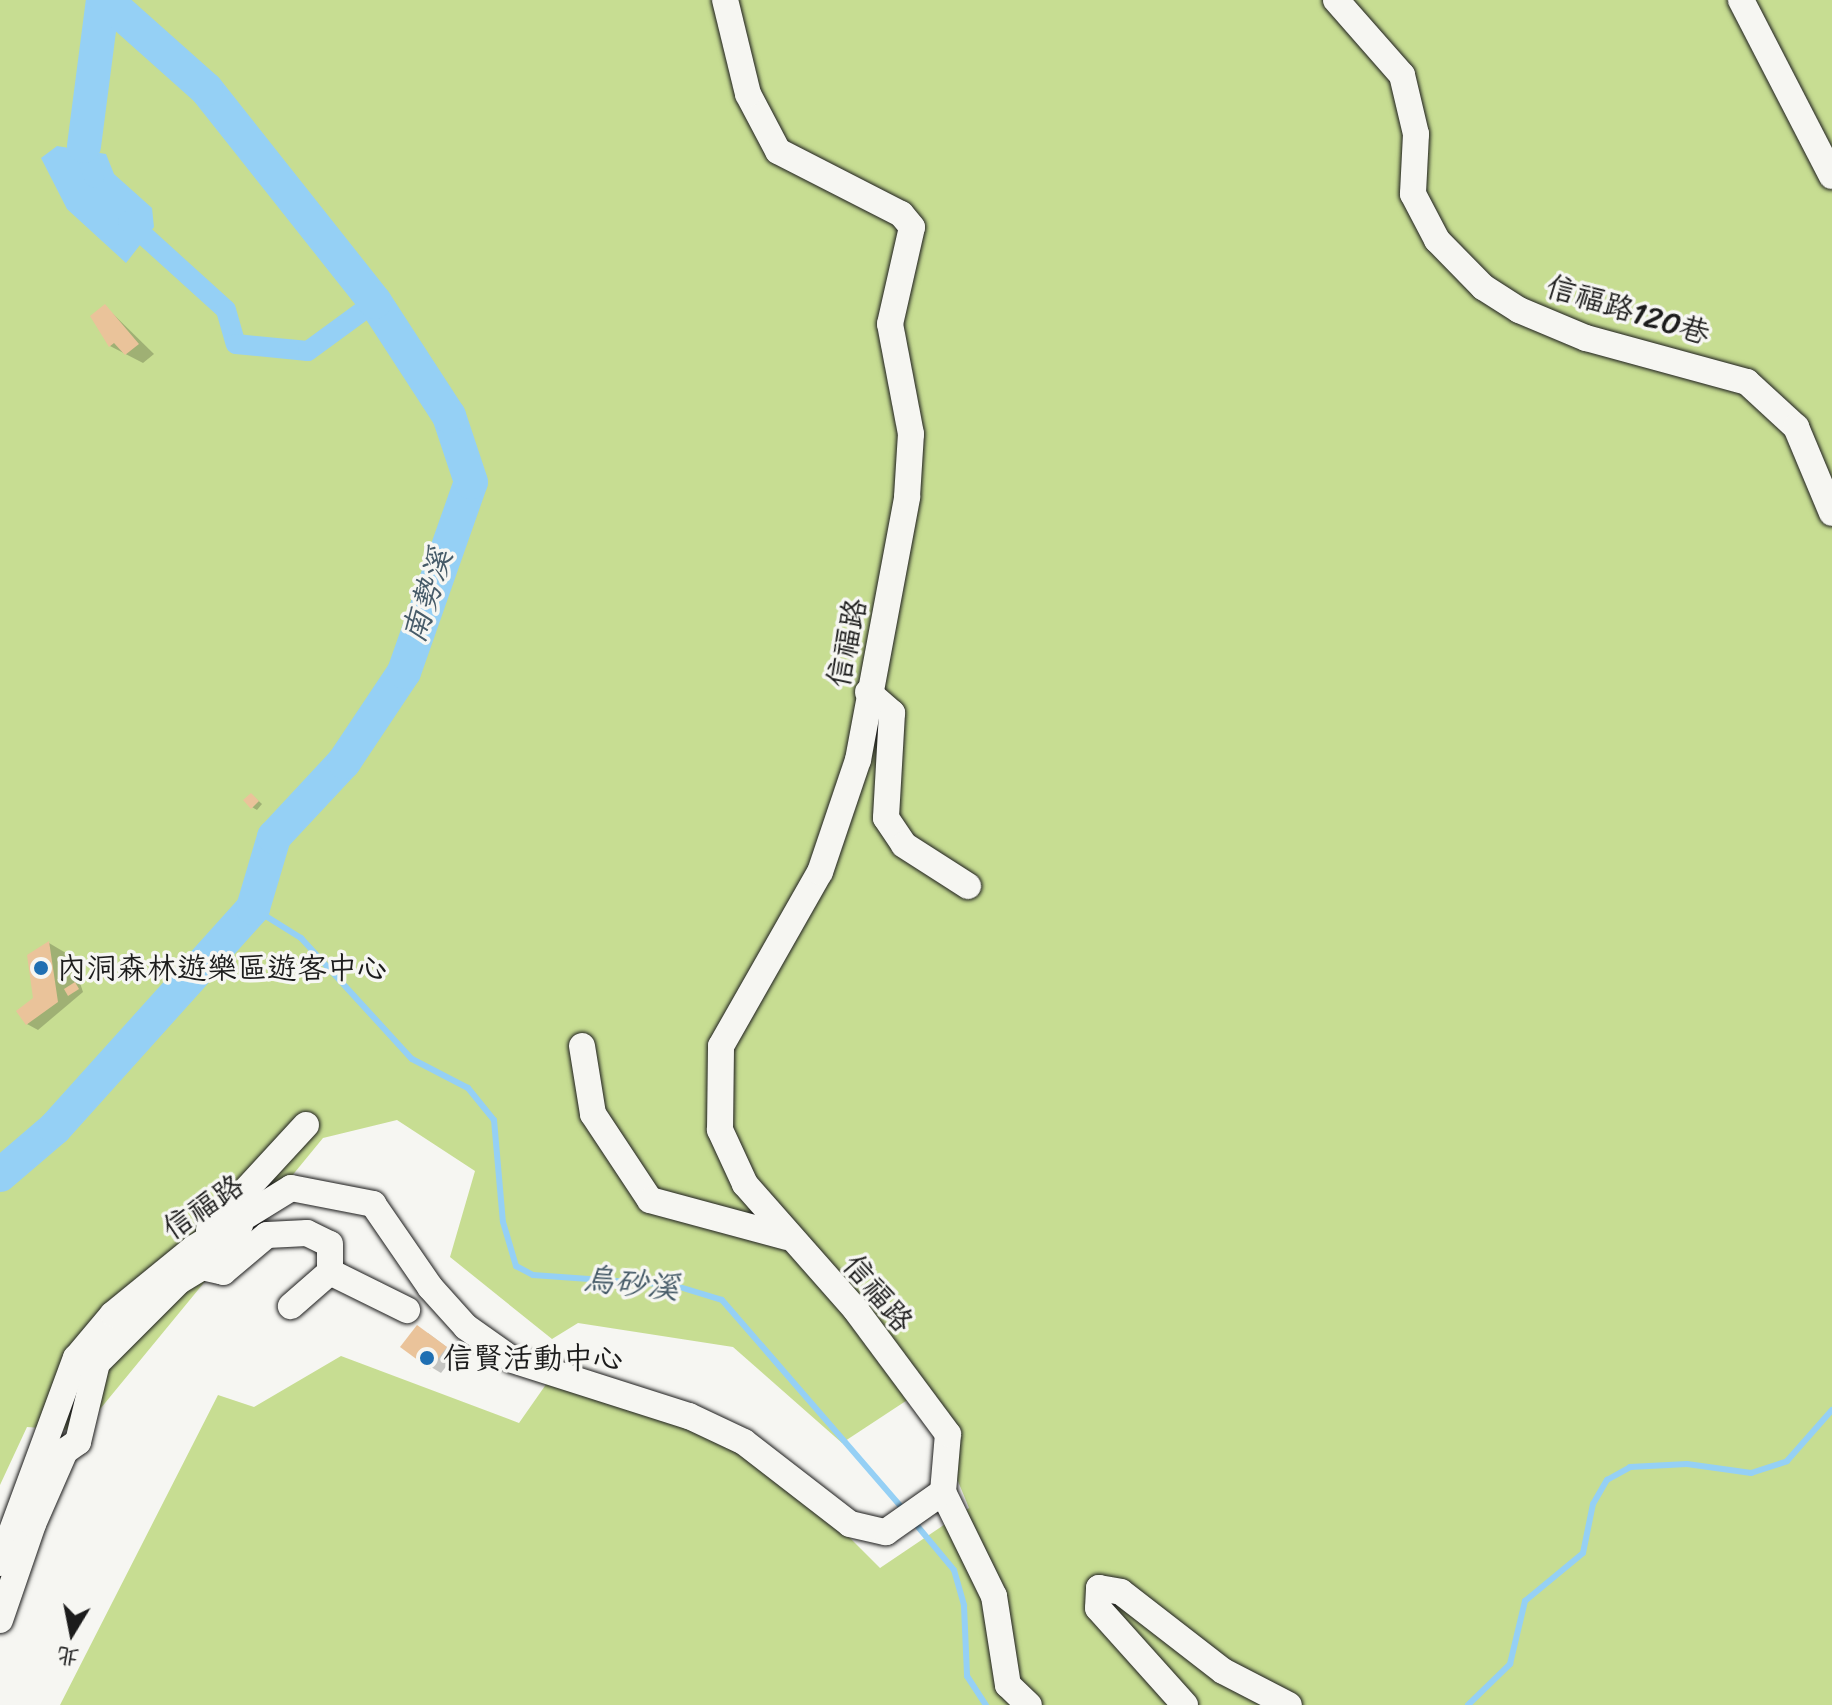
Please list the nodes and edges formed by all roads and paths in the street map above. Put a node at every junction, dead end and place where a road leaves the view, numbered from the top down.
1 (725, 0) edge
2 (1336, 0) edge
3 (1741, 0) edge
4 (1832, 176) edge
5 (1832, 513) edge
6 (868, 692) junction
7 (968, 886) dead end
8 (582, 1046) dead end
9 (306, 1125) dead end
10 (787, 1237) junction
11 (198, 1258) junction
12 (330, 1272) junction
13 (291, 1306) dead end
14 (407, 1310) dead end
15 (943, 1492) junction
16 (0, 1563) edge
17 (0, 1620) edge
18 (1029, 1705) edge
19 (1185, 1705) edge
20 (1289, 1705) edge

1 - 6 street, 信福路
2 - 5 street, 信福路120巷
3 - 4 street
6 - 7 street
6 - 10 street, 信福路
8 - 10 street
9 - 11 street
10 - 15 street, 信福路
11 - 12 street
11 - 15 street, 信福路
11 - 16 street, 信福路
11 - 17 street
12 - 13 street
12 - 14 street
15 - 18 street
19 - 20 street

